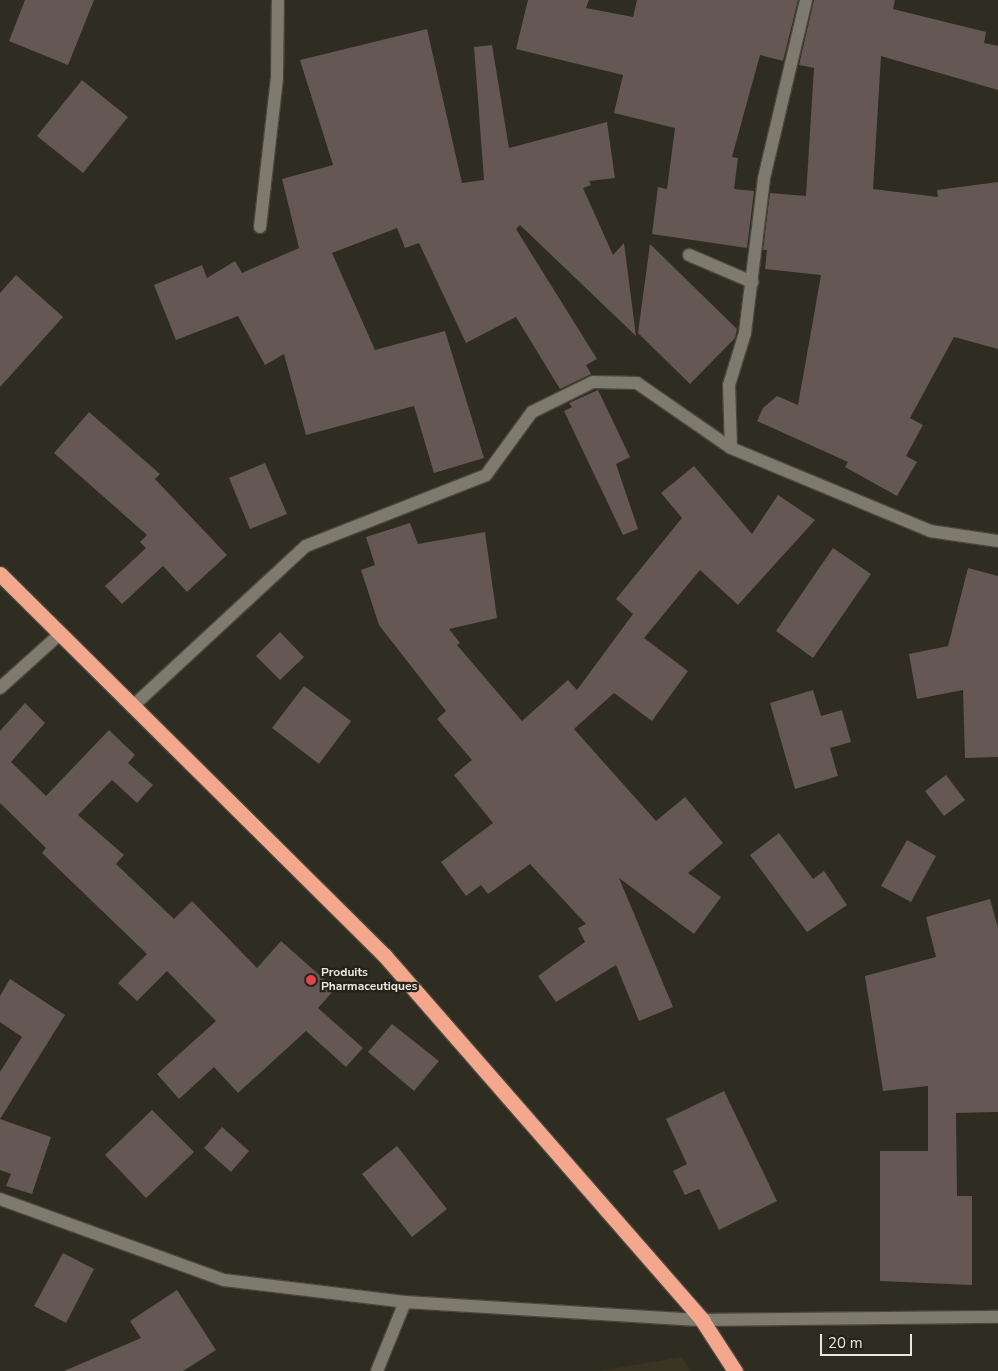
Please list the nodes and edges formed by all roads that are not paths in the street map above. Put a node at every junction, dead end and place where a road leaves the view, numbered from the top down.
1 (278, 0) edge
2 (806, 0) edge
3 (260, 227) dead end
4 (689, 255) dead end
5 (752, 282) junction
6 (731, 448) junction
7 (998, 541) edge
8 (0, 574) edge
9 (61, 632) junction
10 (0, 688) edge
11 (132, 706) junction
12 (0, 1199) edge
13 (405, 1302) junction
14 (998, 1317) edge
15 (702, 1320) junction
16 (377, 1371) edge
17 (735, 1371) edge

1 - 3 street
2 - 5 street
4 - 5 street
5 - 6 street
6 - 7 street
6 - 11 street
8 - 9 highway
9 - 10 street
9 - 11 highway
11 - 15 highway
12 - 13 street
13 - 15 street
13 - 16 street
14 - 15 street
15 - 17 highway

